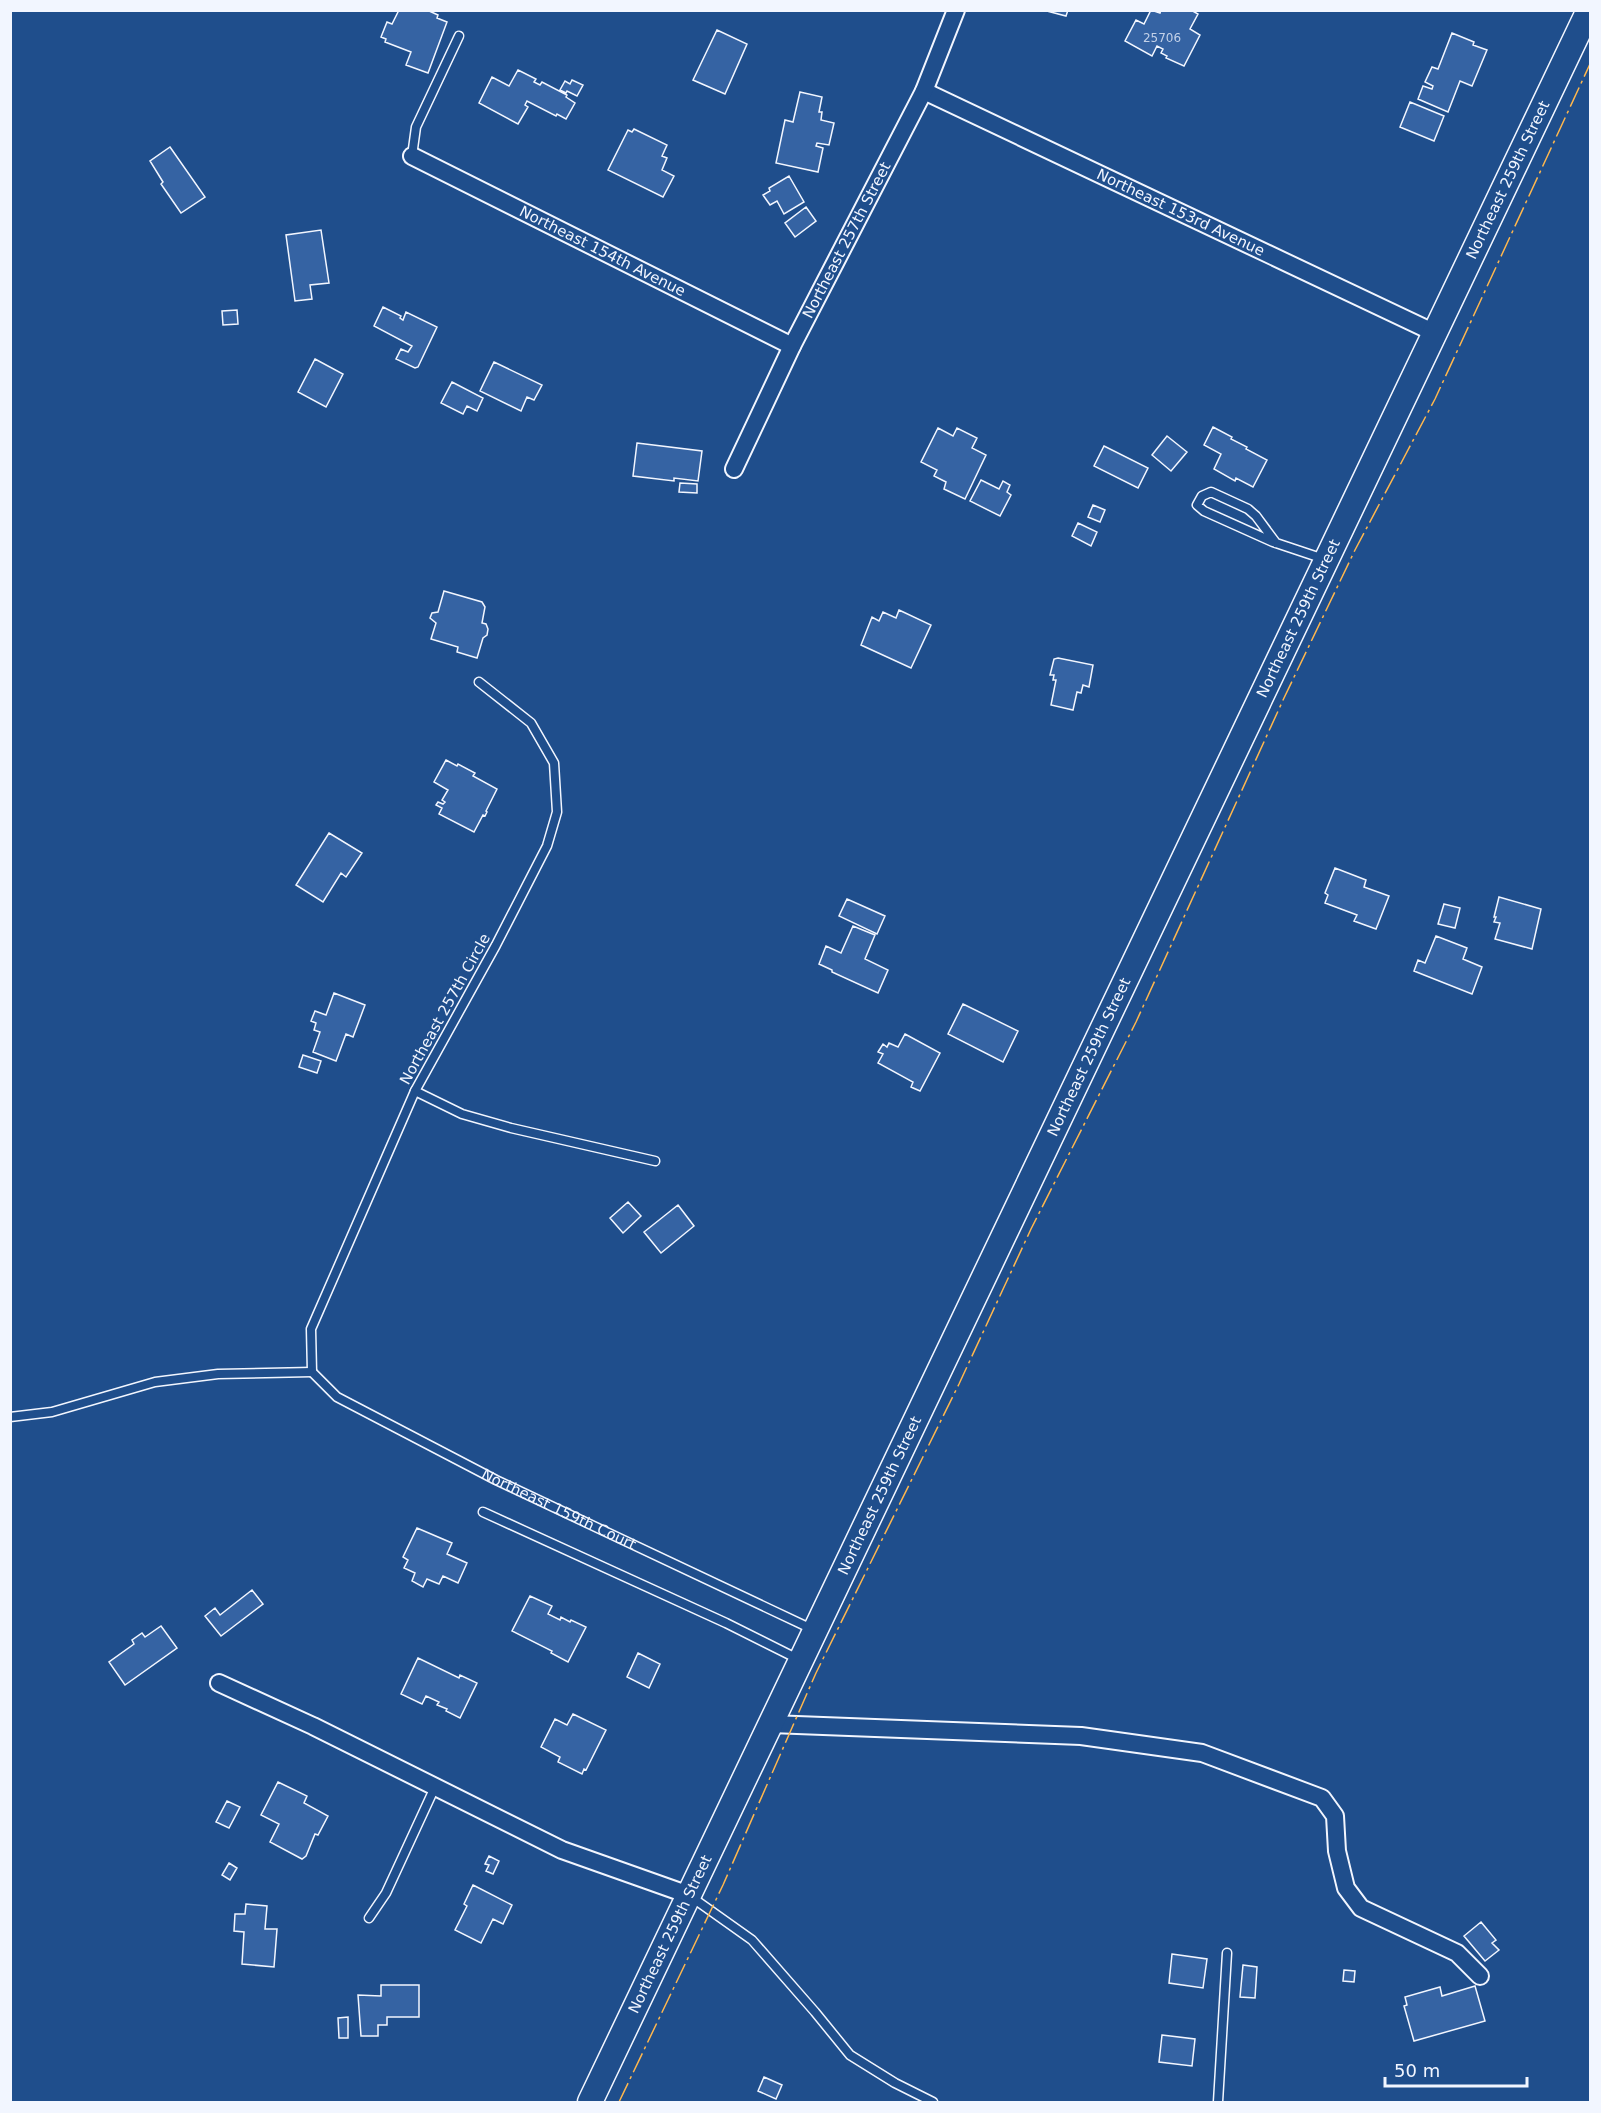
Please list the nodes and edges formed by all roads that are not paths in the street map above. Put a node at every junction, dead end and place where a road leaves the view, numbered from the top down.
1 (956, 10) edge
2 (1589, 10) edge
3 (459, 36) dead end
4 (924, 91) junction
5 (412, 156) joint
6 (1435, 333) junction
7 (792, 346) junction
8 (734, 469) dead end
9 (1276, 543) junction
10 (1327, 560) junction
11 (479, 682) dead end
12 (415, 1091) junction
13 (655, 1161) dead end
14 (312, 1372) junction
15 (10, 1417) edge
16 (483, 1512) dead end
17 (815, 1631) junction
18 (801, 1660) junction
19 (219, 1683) dead end
20 (771, 1724) junction
21 (435, 1787) junction
22 (689, 1896) junction
23 (369, 1918) dead end
24 (1227, 1953) dead end
25 (1480, 1976) dead end
26 (590, 2103) edge
27 (933, 2103) edge
28 (1218, 2103) edge

1 - 4 street, Northeast 257th Street
2 - 6 street, Northeast 259th Street
3 - 5 lane
4 - 6 street, Northeast 153rd Avenue
4 - 7 street, Northeast 257th Street
5 - 7 street, Northeast 154th Avenue
6 - 10 street, Northeast 259th Street
7 - 8 street, Northeast 257th Street
9 - 9 lane
9 - 10 lane
10 - 17 street, Northeast 259th Street
11 - 12 lane, Northeast 257th Circle
12 - 13 lane
12 - 14 lane, Northeast 257th Circle
14 - 15 lane
14 - 17 lane, Northeast 159th Court
16 - 18 lane
17 - 18 street, Northeast 259th Street
18 - 20 street, Northeast 259th Street
19 - 21 street
20 - 22 street, Northeast 259th Street
20 - 25 street
21 - 22 street
21 - 23 lane
22 - 26 street, Northeast 259th Street
22 - 27 lane
24 - 28 lane

